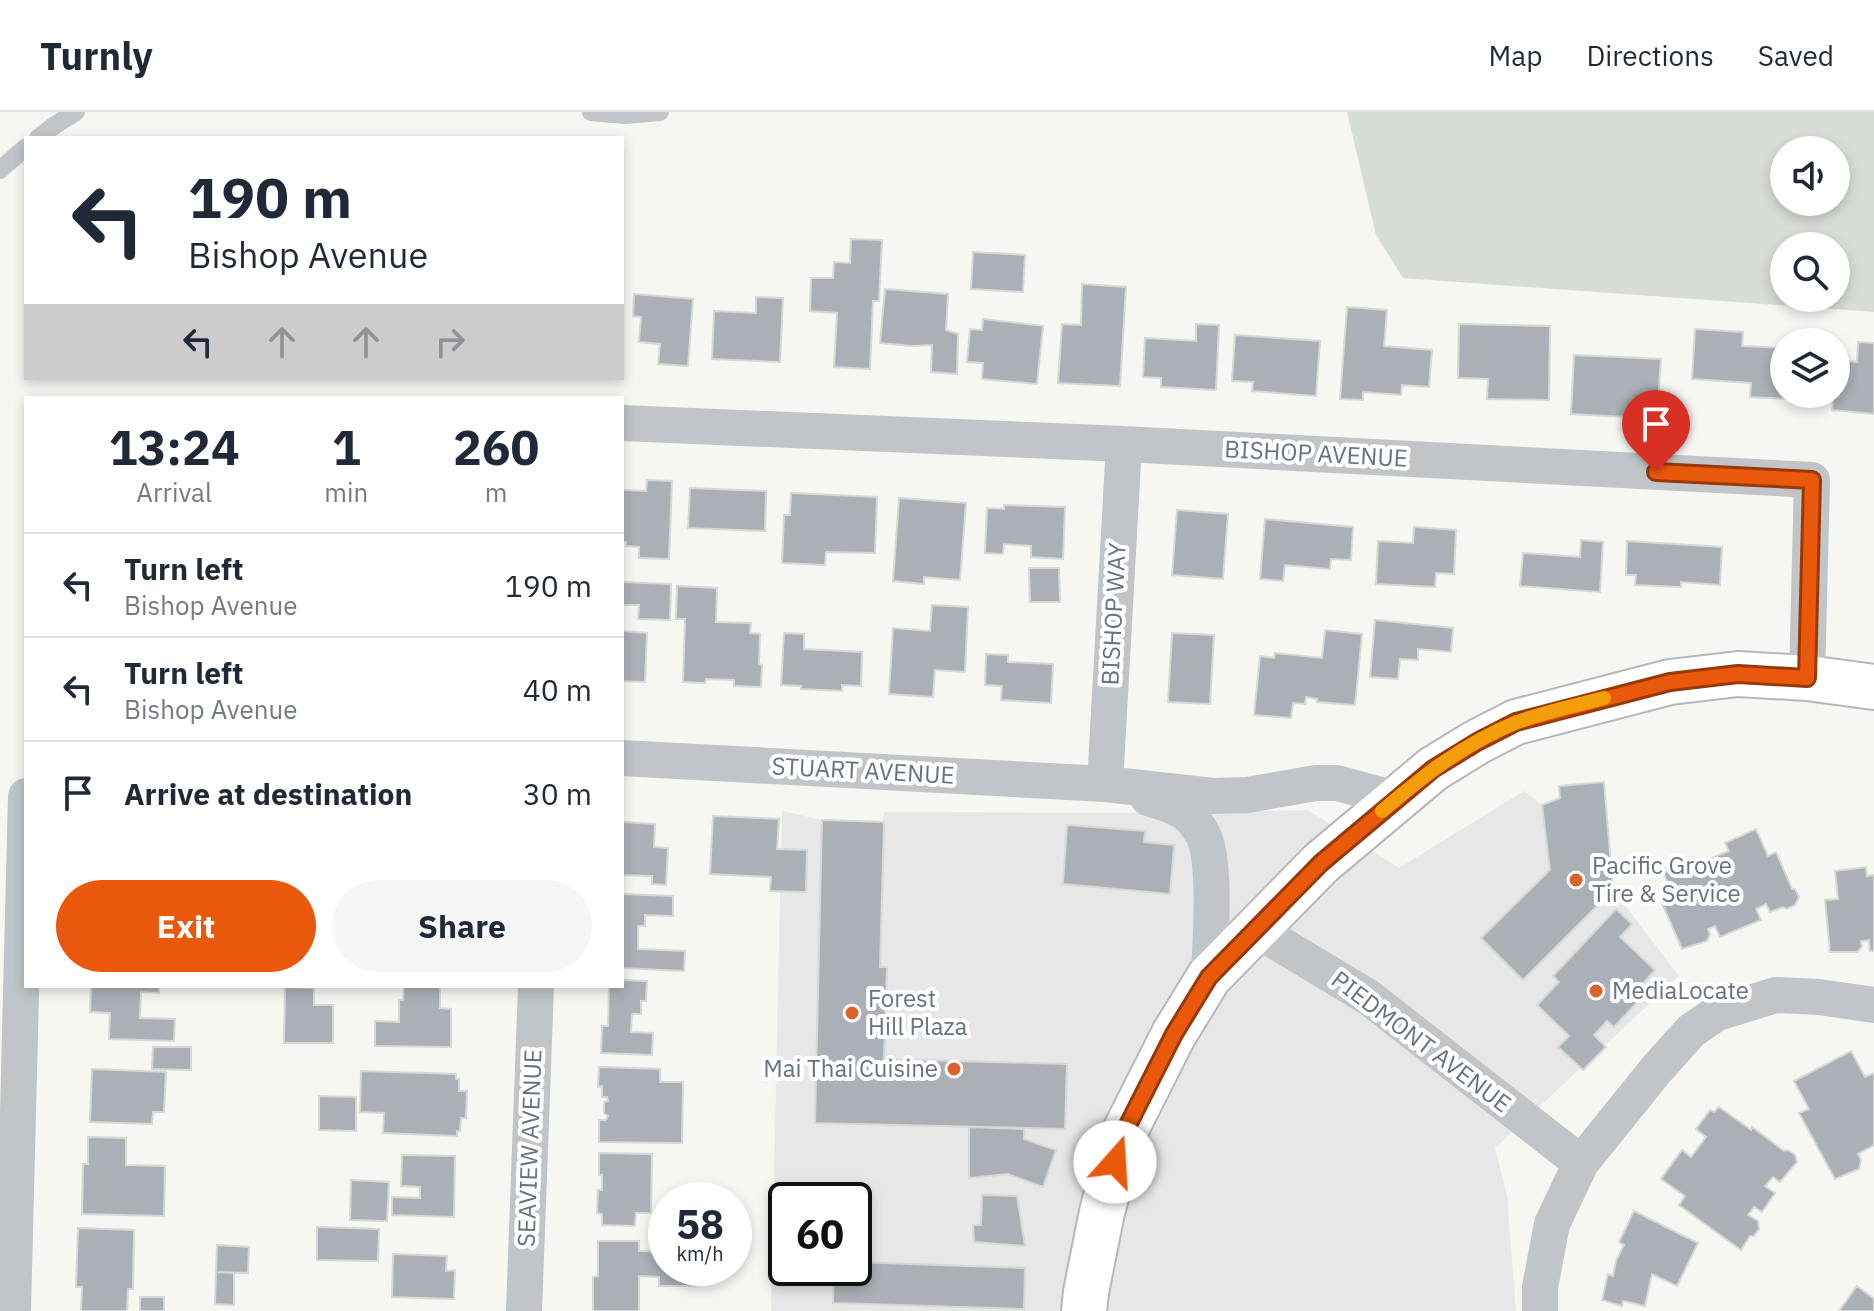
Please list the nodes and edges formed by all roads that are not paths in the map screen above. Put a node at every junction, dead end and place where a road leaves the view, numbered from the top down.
1 (76, 112) edge
2 (591, 112) edge
3 (660, 112) edge
4 (41, 136) edge
5 (24, 149) edge
6 (0, 170) edge
7 (624, 423) edge
8 (1124, 444) junction
9 (1807, 678) junction
10 (1874, 687) edge
11 (624, 758) edge
12 (1105, 784) junction
13 (1396, 799) junction
14 (24, 875) edge
15 (1255, 929) junction
16 (1209, 977) junction
17 (536, 988) edge
18 (1874, 1005) edge
19 (1581, 1163) junction
20 (13, 1311) edge
21 (524, 1311) edge
22 (1084, 1311) edge
23 (1540, 1311) edge

1 - 4 lane
2 - 3 lane
5 - 6 lane
7 - 8 street, BISHOP AVENUE
8 - 9 street, BISHOP AVENUE
8 - 12 street, BISHOP WAY
9 - 10 main road
9 - 13 main road
11 - 12 street, STUART AVENUE
12 - 13 street, STUART AVENUE
12 - 16 street, STUART AVENUE
13 - 15 main road
14 - 20 street
15 - 16 main road
15 - 19 street, PIEDMONT AVENUE
16 - 22 main road
17 - 21 street, SEAVIEW AVENUE
18 - 19 street
19 - 23 street

